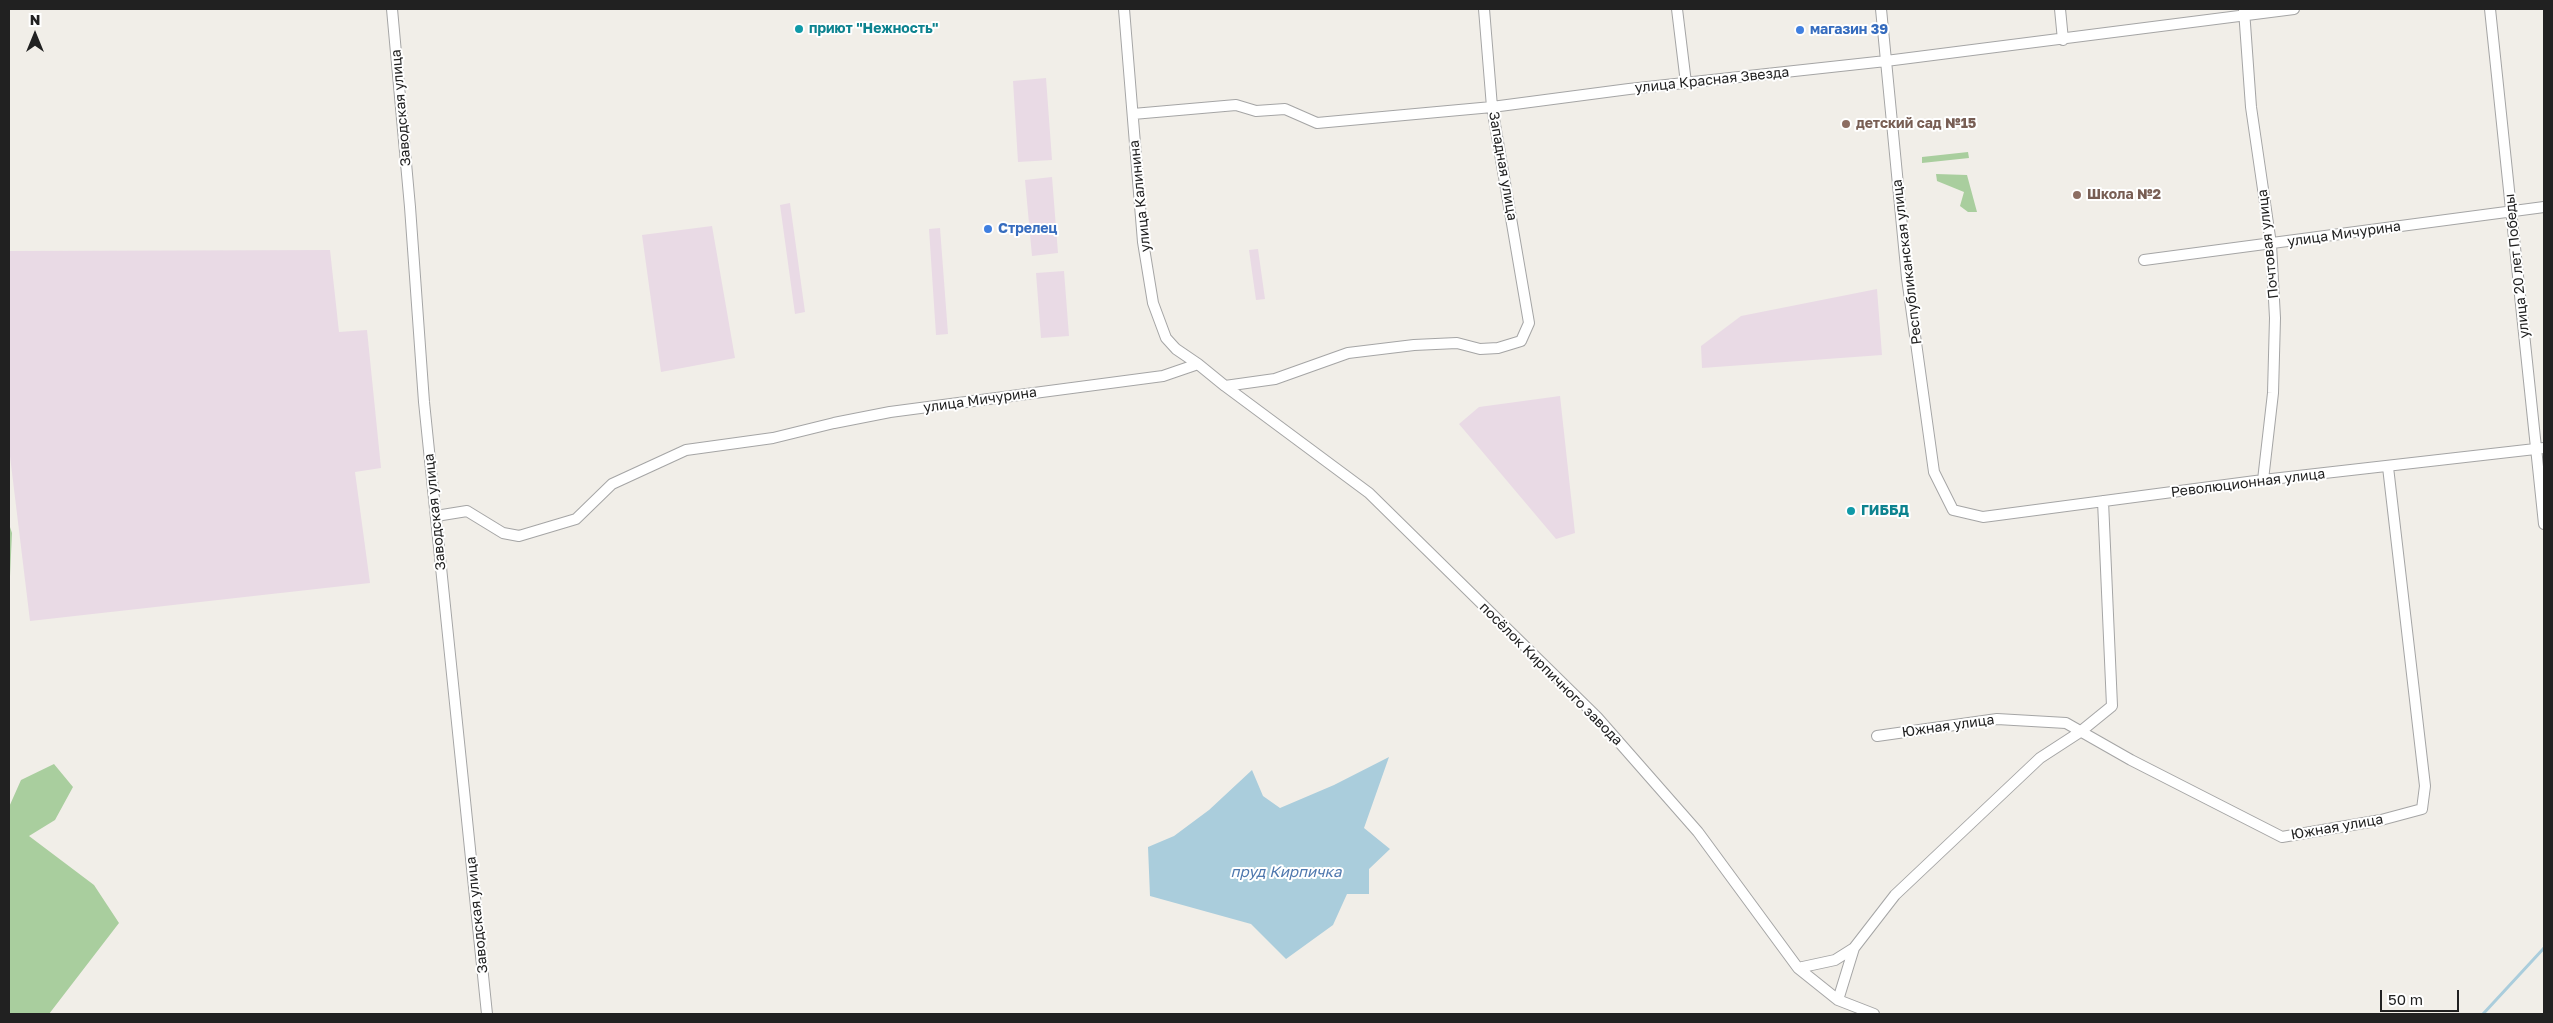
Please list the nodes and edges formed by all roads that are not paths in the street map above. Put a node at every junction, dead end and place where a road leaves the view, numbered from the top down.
1 (392, 9) edge
2 (1124, 9) edge
3 (1484, 9) edge
4 (1677, 9) edge
5 (1881, 9) edge
6 (2060, 9) edge
7 (2294, 9) edge
8 (2490, 9) edge
9 (2244, 12) edge
10 (2063, 40) junction
11 (1886, 61) junction
12 (1686, 83) junction
13 (1492, 107) junction
14 (1133, 114) junction
15 (2544, 207) edge
16 (2511, 211) junction
17 (2271, 244) junction
18 (2144, 260) dead end
19 (1198, 364) junction
20 (1225, 386) junction
21 (2540, 449) edge
22 (2388, 466) junction
23 (2263, 480) junction
24 (2102, 501) junction
25 (1952, 510) joint
26 (436, 516) junction
27 (2544, 524) edge
28 (2080, 732) junction
29 (1877, 736) dead end
30 (1854, 948) junction
31 (1798, 968) junction
32 (1838, 1000) junction
33 (487, 1014) edge
34 (1874, 1014) edge

1 - 26 street, Заводская улица
2 - 14 street, улица Калинина
3 - 13 street, Западная улица
4 - 12 street
5 - 11 street, Республиканская улица
6 - 10 street
7 - 9 street, улица Красная Звезда
8 - 16 street, улица 20 лет Победы
9 - 10 street, улица Красная Звезда
9 - 17 street, Почтовая улица
10 - 11 street, улица Красная Звезда
11 - 12 street, улица Красная Звезда
11 - 25 street, Республиканская улица
12 - 13 street, улица Красная Звезда
13 - 14 street, улица Красная Звезда
13 - 20 street, Западная улица
14 - 19 street, улица Калинина
15 - 16 street, улица Мичурина
16 - 17 street, улица Мичурина
16 - 21 street, улица 20 лет Победы
17 - 18 street, улица Мичурина
17 - 23 street, Почтовая улица
19 - 20 street
19 - 26 street, улица Мичурина
20 - 31 street, посёлок Кирпичного завода
21 - 22 street, Революционная улица
21 - 27 street, улица 20 лет Победы
22 - 23 street, Революционная улица
22 - 28 street, Южная улица
23 - 24 street, Революционная улица
24 - 25 street, Революционная улица
24 - 28 street
26 - 33 street, Заводская улица
28 - 29 street, Южная улица
28 - 30 street
30 - 31 street
30 - 32 street
31 - 32 street, посёлок Кирпичного завода
32 - 34 street, посёлок Кирпичного завода

